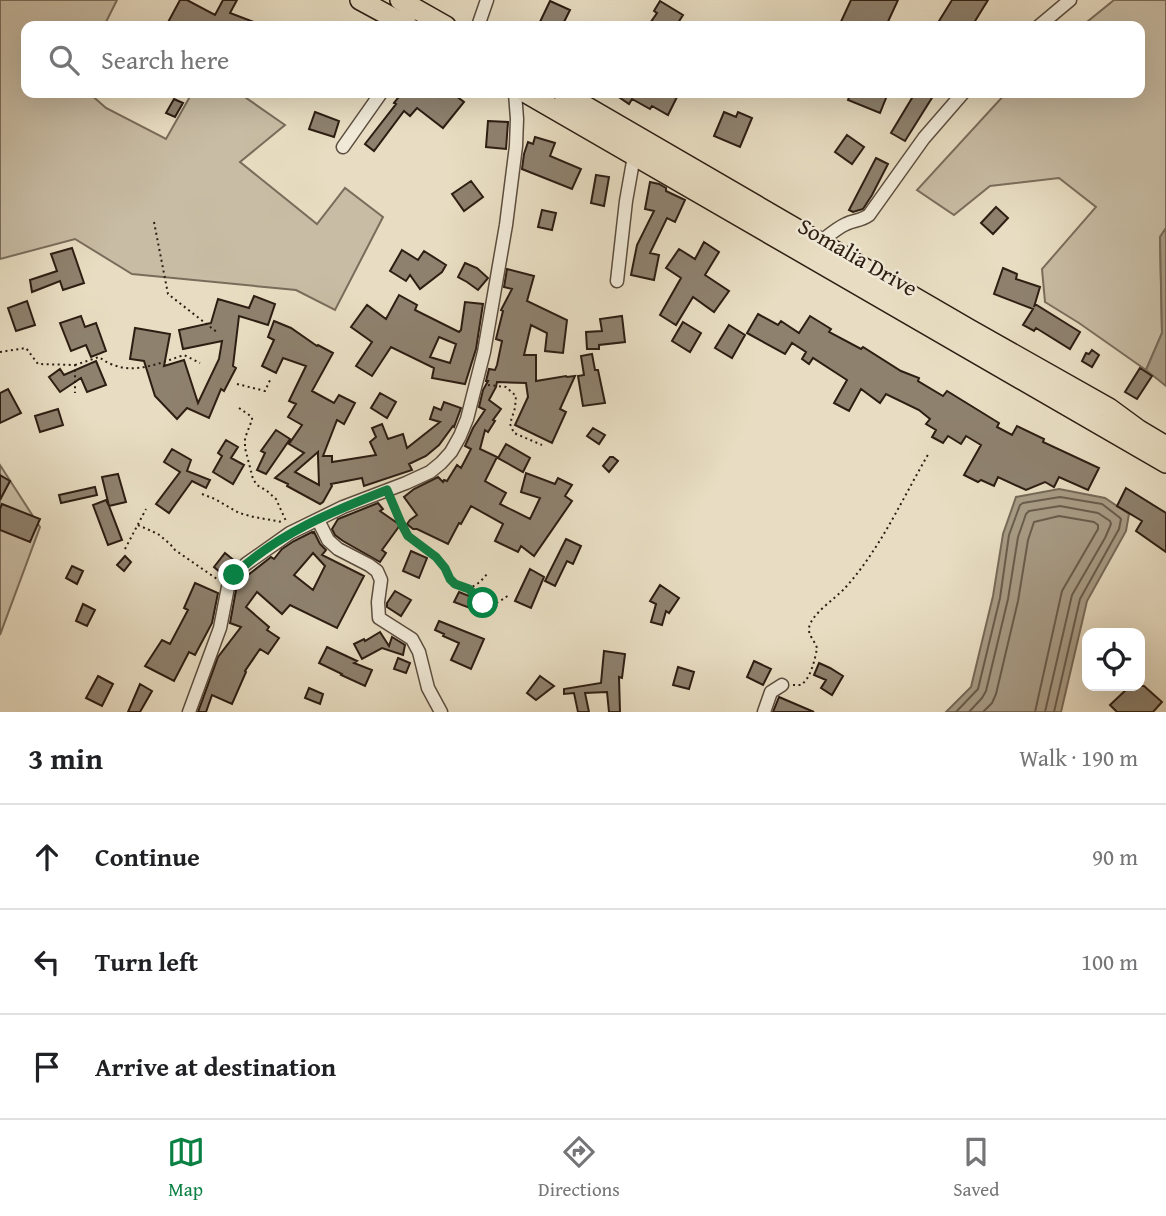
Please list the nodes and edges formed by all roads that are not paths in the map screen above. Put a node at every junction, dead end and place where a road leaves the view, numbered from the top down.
1 (360, 0) edge
2 (400, 0) edge
3 (487, 0) edge
4 (1070, 0) edge
5 (399, 21) edge
6 (437, 21) edge
7 (480, 21) edge
8 (1046, 21) edge
9 (377, 98) edge
10 (515, 98) edge
11 (535, 98) edge
12 (572, 98) edge
13 (959, 98) edge
14 (343, 147) dead end
15 (634, 156) junction
16 (820, 242) junction
17 (617, 281) dead end
18 (1166, 446) edge
19 (1166, 463) edge
20 (318, 520) junction
21 (782, 685) road end
22 (189, 712) edge
23 (441, 712) edge
24 (764, 712) edge

1 - 5 main road
2 - 6 main road
3 - 7 street
4 - 8 street
9 - 14 street
10 - 20 street
11 - 15 main road, Somalia Drive
12 - 16 main road, Somalia Drive
13 - 16 street
15 - 17 street
15 - 19 main road, Somalia Drive
16 - 18 main road, Somalia Drive
20 - 22 street
20 - 23 street
21 - 24 street

